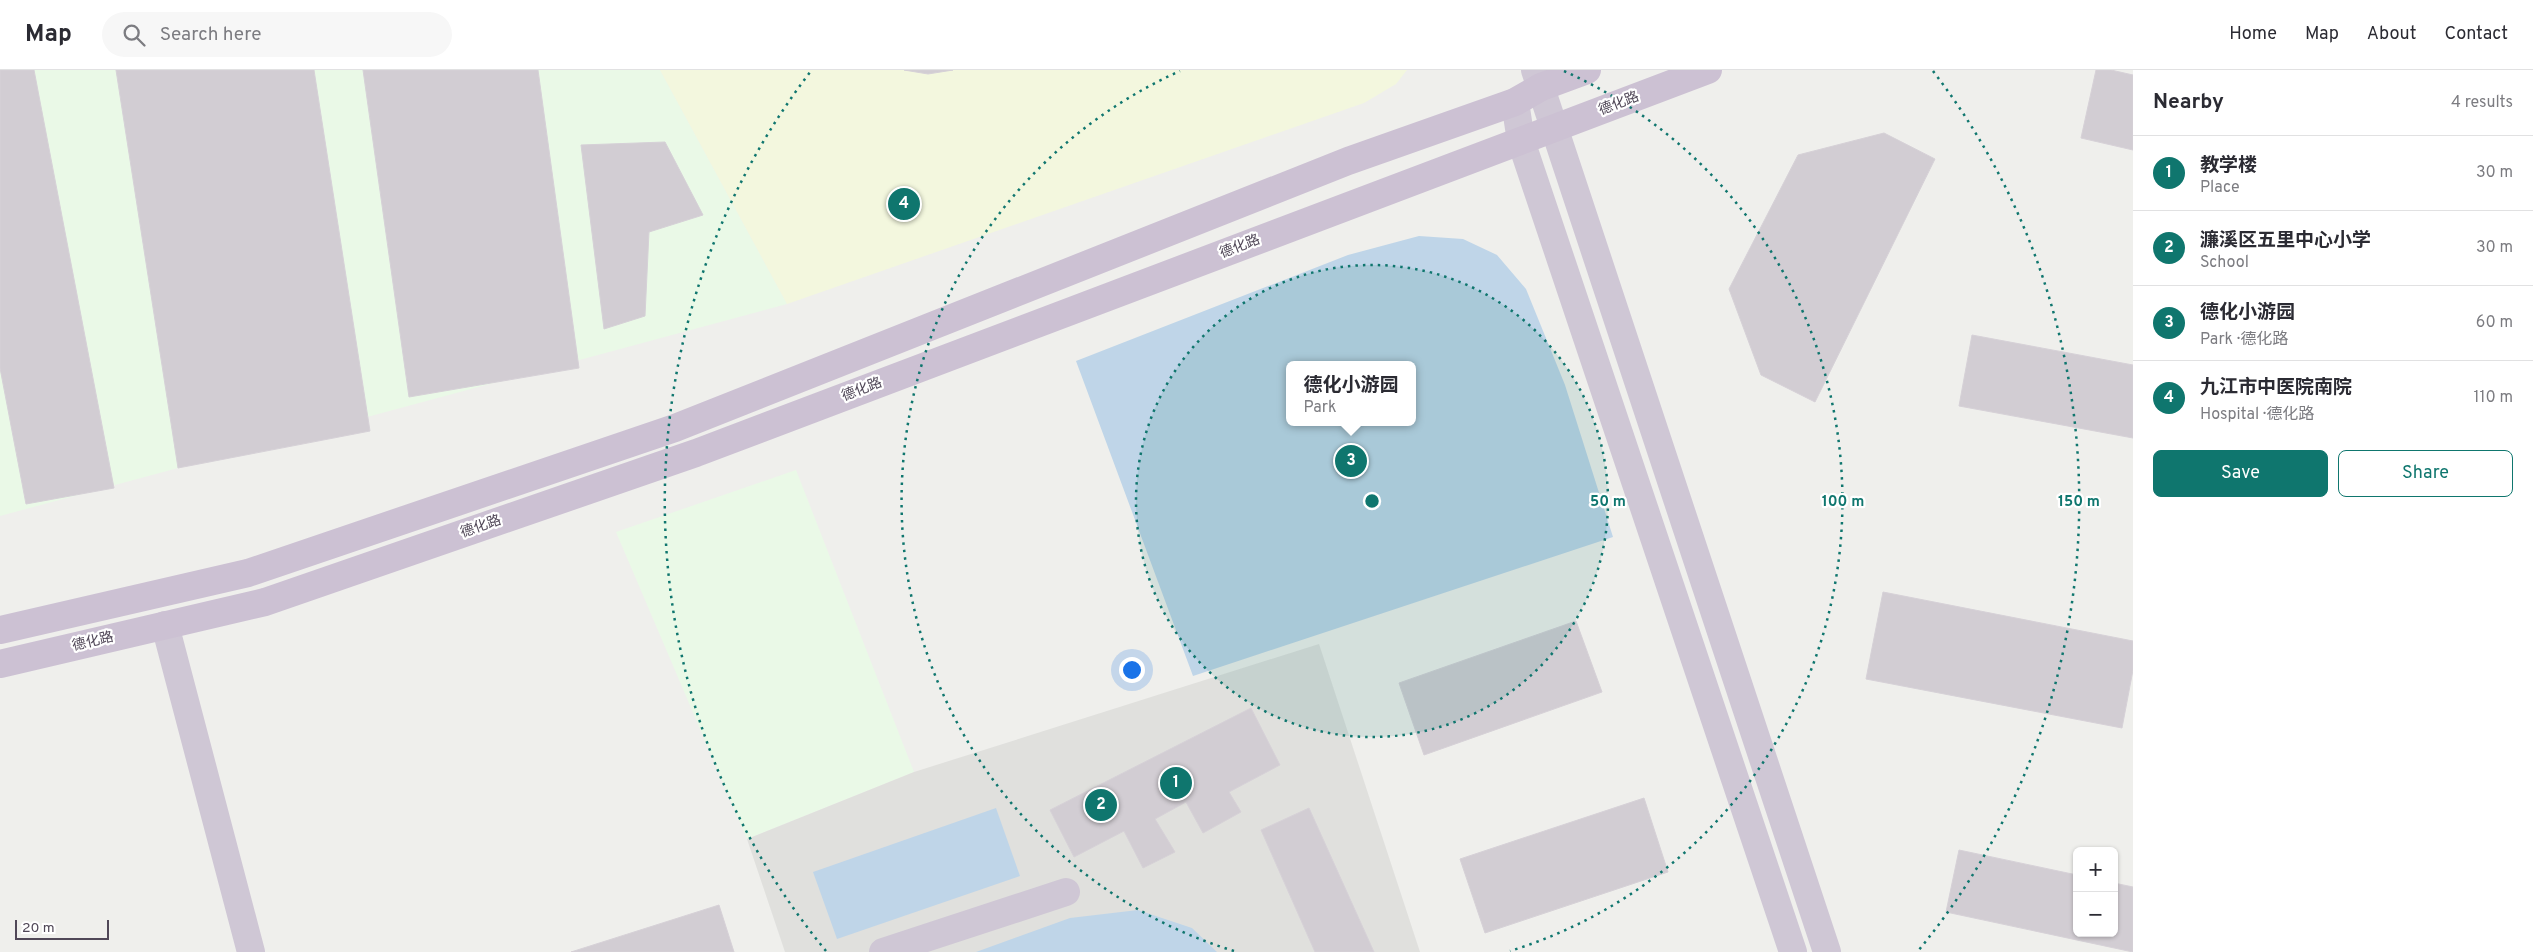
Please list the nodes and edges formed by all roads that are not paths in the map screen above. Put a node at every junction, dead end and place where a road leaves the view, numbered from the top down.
1 (1587, 70) edge
2 (1708, 70) edge
3 (1538, 78) edge
4 (1515, 102) junction
5 (1554, 128) junction
6 (1521, 141) junction
7 (165, 625) junction
8 (0, 630) edge
9 (0, 664) edge
10 (1066, 892) dead end
11 (251, 952) edge
12 (883, 952) edge
13 (1793, 952) edge
14 (1827, 952) edge

1 - 3 main road
2 - 5 main road, 德化路
3 - 4 main road
3 - 5 street
4 - 6 street
4 - 8 main road
5 - 6 main road, 德化路
5 - 14 street
6 - 7 main road, 德化路
6 - 13 street
7 - 9 main road, 德化路
7 - 11 street
10 - 12 street

